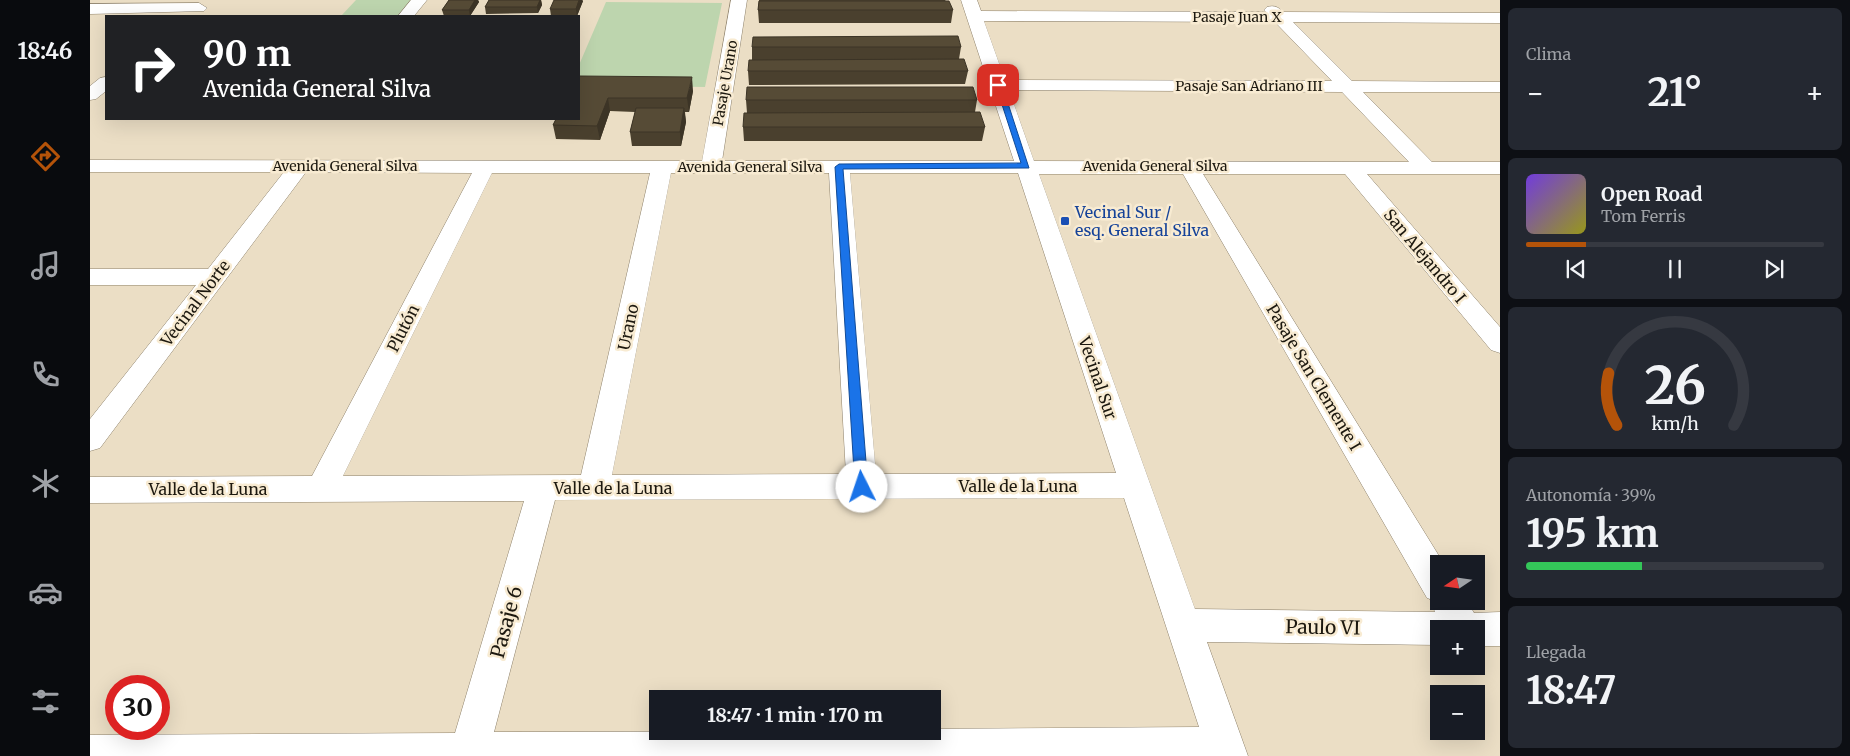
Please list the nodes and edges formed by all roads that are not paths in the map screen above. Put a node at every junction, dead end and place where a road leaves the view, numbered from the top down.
1 (419, 0) edge
2 (739, 0) edge
3 (1262, 0) edge
4 (200, 8) edge
5 (972, 8) edge
6 (90, 9) edge
7 (407, 15) edge
8 (1279, 17) junction
9 (1500, 18) edge
10 (90, 73) edge
11 (105, 73) edge
12 (105, 83) edge
13 (998, 85) junction
14 (1347, 87) junction
15 (1500, 87) edge
16 (90, 95) edge
17 (301, 165) junction
18 (90, 166) edge
19 (1026, 166) junction
20 (1188, 166) junction
21 (485, 167) junction
22 (662, 167) junction
23 (711, 167) junction
24 (839, 167) junction
25 (1350, 167) junction
26 (1427, 168) junction
27 (1500, 168) edge
28 (90, 277) edge
29 (215, 277) junction
30 (1500, 344) edge
31 (92, 435) edge
32 (1135, 485) junction
33 (862, 487) junction
34 (543, 488) junction
35 (594, 488) junction
36 (321, 489) junction
37 (90, 490) edge
38 (1430, 572) edge
39 (1183, 625) junction
40 (1430, 629) edge
41 (1485, 629) edge
42 (1500, 629) edge
43 (1226, 752) edge
44 (469, 754) edge
45 (90, 755) edge

1 - 7 street
2 - 23 street, Pasaje Urano
3 - 8 street
4 - 6 street
5 - 8 street, Pasaje Juan X
5 - 13 street, Vecinal Sur
8 - 9 street, Pasaje Juan X
8 - 14 street
10 - 11 street
12 - 16 street
13 - 14 street, Pasaje San Adriano III
13 - 19 street, Vecinal Sur
14 - 15 street, Pasaje San Adriano III
14 - 26 street
17 - 18 street, Avenida General Silva
17 - 21 street, Avenida General Silva
17 - 29 street, Vecinal Norte
19 - 20 street, Avenida General Silva
19 - 24 street, Avenida General Silva
19 - 32 street, Vecinal Sur
20 - 25 street, Avenida General Silva
20 - 38 street, Pasaje San Clemente I
21 - 22 street, Avenida General Silva
21 - 36 street, Plutón
22 - 23 street, Avenida General Silva
22 - 35 street, Urano
23 - 24 street, Avenida General Silva
24 - 33 street
25 - 26 street, Avenida General Silva
25 - 30 street, San Alejandro I
26 - 27 street, Avenida General Silva
28 - 29 street
29 - 31 street, Vecinal Norte
32 - 33 street, Valle de la Luna
32 - 39 street, Vecinal Sur
33 - 35 street, Valle de la Luna
34 - 35 street, Valle de la Luna
34 - 36 street, Valle de la Luna
34 - 44 street, Pasaje 6
36 - 37 street, Valle de la Luna
39 - 40 street, Paulo VI
39 - 43 street, Vecinal Sur
41 - 42 street
43 - 44 street
44 - 45 street

